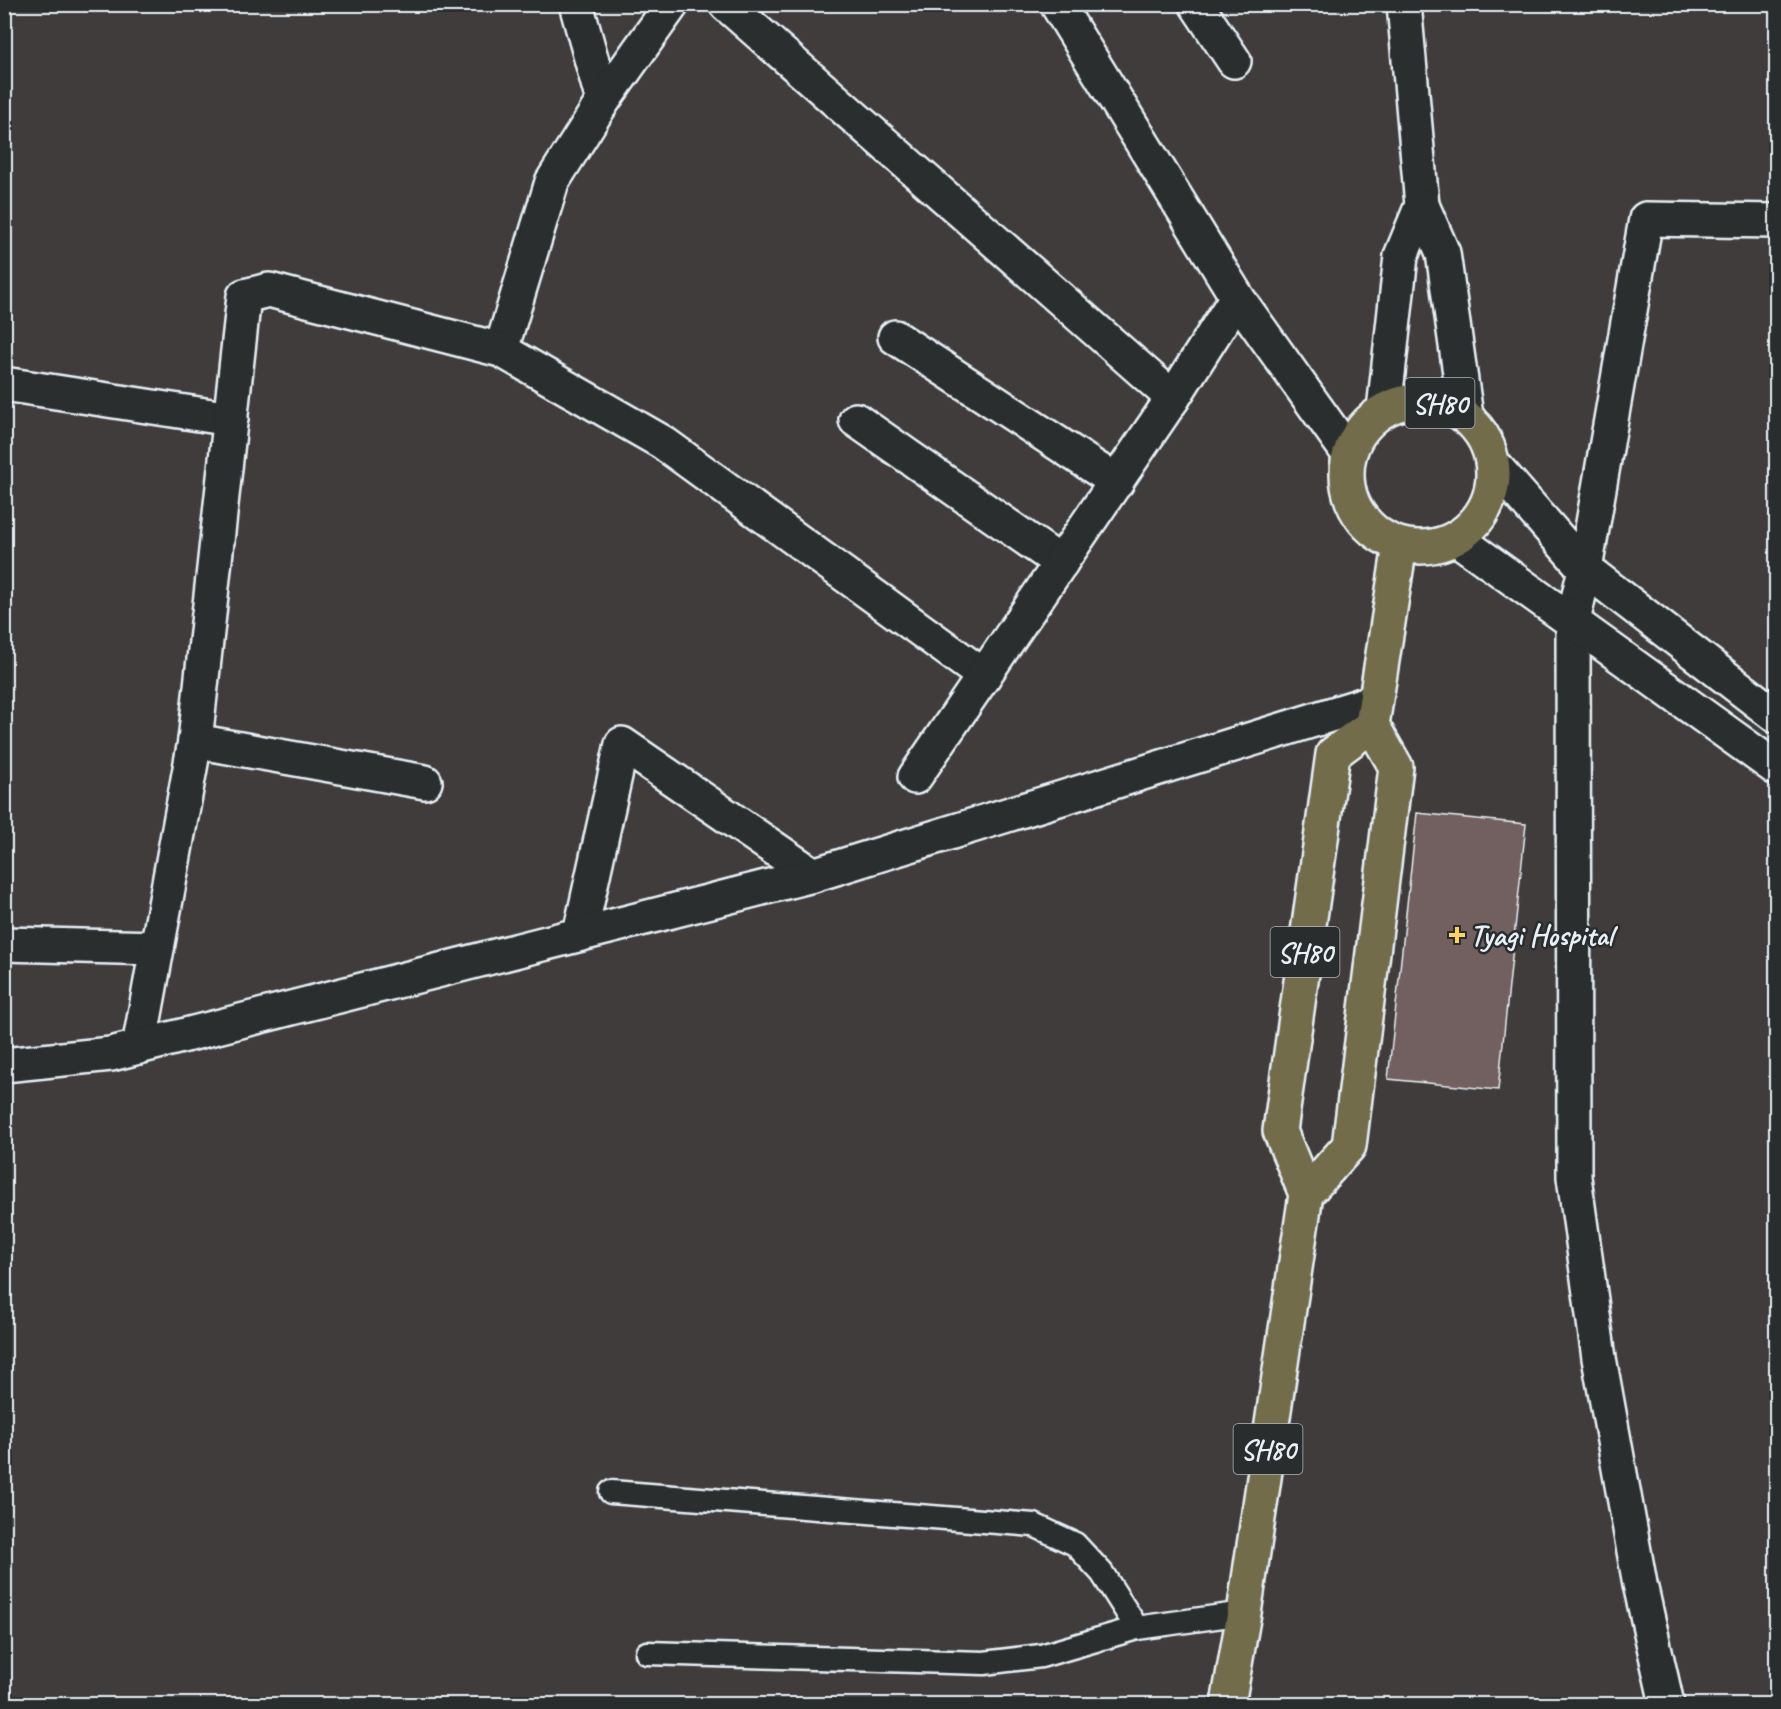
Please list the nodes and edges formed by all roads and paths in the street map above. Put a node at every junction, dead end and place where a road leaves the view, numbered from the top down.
1 (576, 4) edge
2 (672, 4) edge
3 (726, 4) edge
4 (1057, 4) edge
5 (1196, 4) edge
6 (1404, 4) edge
7 (1234, 61) dead end
8 (603, 101) junction
9 (1422, 205) junction
10 (1776, 221) edge
11 (1237, 297) junction
12 (895, 337) dead end
13 (501, 350) junction
14 (4, 384) edge
15 (1173, 398) junction
16 (1384, 410) junction
17 (1466, 416) junction
18 (231, 419) junction
19 (856, 420) dead end
20 (1349, 453) junction
21 (1494, 465) junction
22 (1117, 482) junction
23 (1456, 538) junction
24 (1400, 545) junction
25 (1061, 563) junction
26 (1585, 569) junction
27 (1573, 621) junction
28 (984, 676) junction
29 (1373, 713) junction
30 (1776, 716) edge
31 (195, 741) junction
32 (1776, 768) edge
33 (915, 777) dead end
34 (424, 782) dead end
35 (813, 875) junction
36 (580, 934) junction
37 (4, 944) edge
38 (157, 948) junction
39 (140, 1047) junction
40 (4, 1065) edge
41 (1306, 1194) junction
42 (611, 1492) dead end
43 (1244, 1612) junction
44 (1137, 1628) junction
45 (647, 1653) dead end
46 (1228, 1704) edge
47 (1667, 1704) edge

1 - 8 street
2 - 8 street
3 - 15 street
4 - 11 street
5 - 7 street
6 - 9 street
8 - 13 street
9 - 16 street
9 - 17 street
10 - 26 street
11 - 15 street
11 - 20 street
12 - 22 street
13 - 18 street
13 - 28 street
14 - 18 street
15 - 22 street
16 - 17 main road, SH80
16 - 20 main road, SH80
17 - 21 main road, SH80
18 - 31 street
19 - 25 street
20 - 24 main road, SH80
21 - 23 main road, SH80
21 - 26 street
22 - 25 street
23 - 24 main road, SH80
23 - 27 street
24 - 29 main road
25 - 28 street
26 - 27 street
26 - 30 street
27 - 32 street
27 - 47 street
28 - 33 street
29 - 35 street
29 - 41 main road, SH80
29 - 41 main road, SH80
31 - 34 street
31 - 38 street
35 - 36 street
35 - 36 street
36 - 39 street
37 - 38 street
38 - 39 street
39 - 40 street
41 - 43 main road, SH80
42 - 44 lane
43 - 44 lane
43 - 46 main road, SH80
44 - 45 lane

